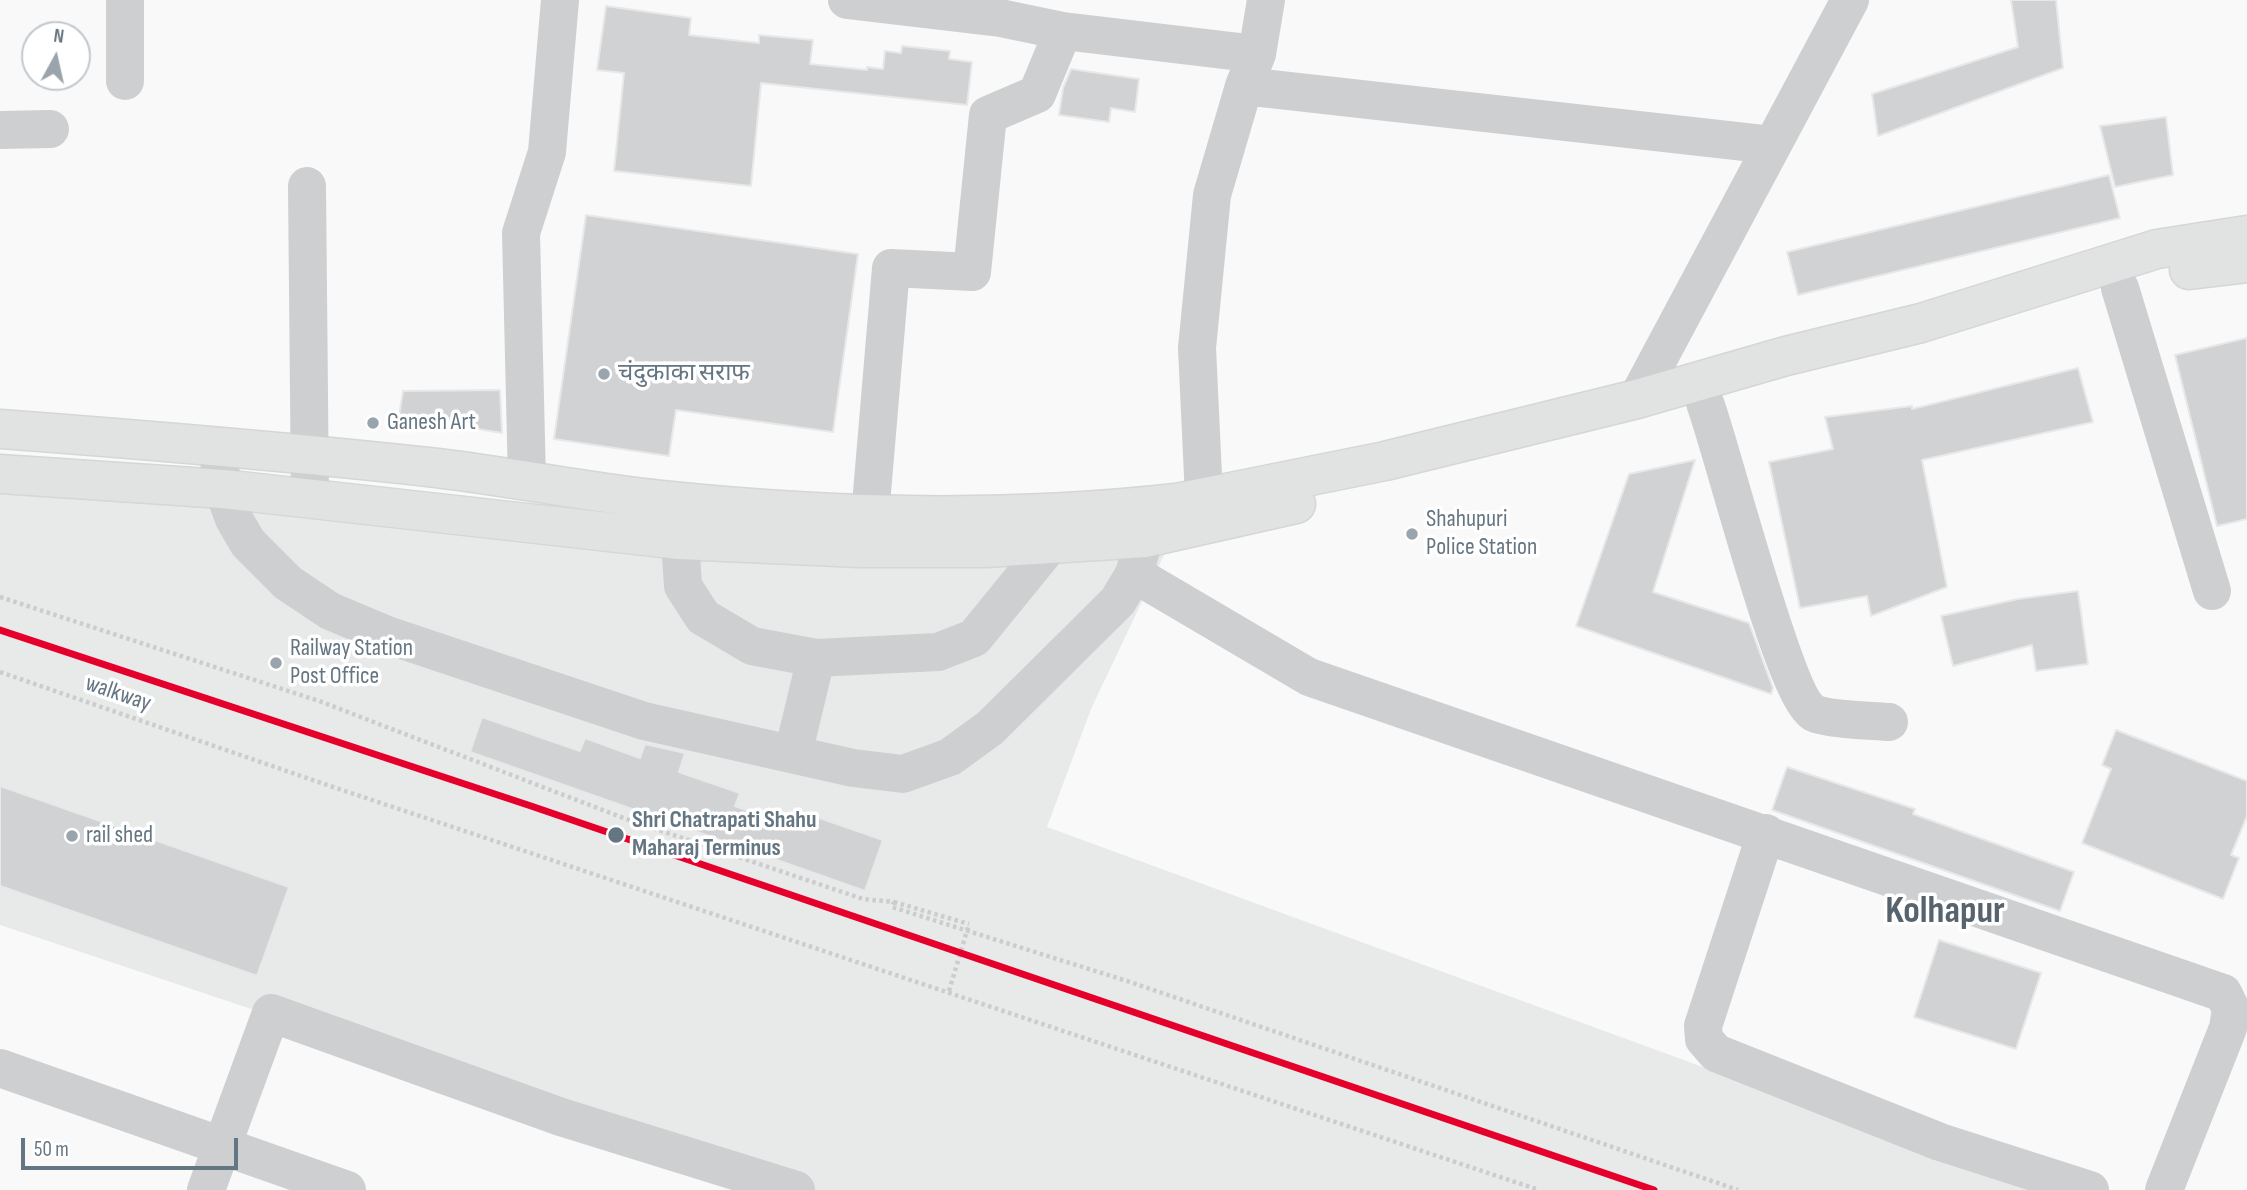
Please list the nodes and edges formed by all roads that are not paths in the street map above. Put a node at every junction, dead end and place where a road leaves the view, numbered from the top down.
1 (125, 0) edge
2 (560, 0) edge
3 (846, 0) edge
4 (1266, 0) edge
5 (1850, 0) edge
6 (1052, 19) edge
7 (1251, 70) junction
8 (125, 81) dead end
9 (50, 129) dead end
10 (0, 130) edge
11 (1772, 145) junction
12 (307, 186) dead end
13 (2247, 235) edge
14 (2247, 263) edge
15 (2120, 288) junction
16 (1637, 399) junction
17 (1705, 403) junction
18 (0, 429) edge
19 (217, 446) junction
20 (311, 456) junction
21 (0, 474) edge
22 (527, 481) junction
23 (223, 489) junction
24 (1205, 497) junction
25 (310, 499) junction
26 (870, 516) junction
27 (1143, 522) junction
28 (1053, 529) junction
29 (680, 540) junction
30 (1134, 574) junction
31 (2212, 591) dead end
32 (816, 658) junction
33 (1889, 722) dead end
34 (793, 754) junction
35 (1766, 833) junction
36 (0, 1068) edge
37 (221, 1146) junction
38 (206, 1190) edge
39 (346, 1190) edge
40 (796, 1190) edge
41 (2090, 1190) edge
42 (2164, 1190) edge

1 - 8 street
2 - 22 street
3 - 6 street
4 - 7 street
5 - 11 street
6 - 7 street
6 - 26 street
7 - 11 street
7 - 24 street
9 - 10 street
11 - 16 street
12 - 20 street
13 - 16 highway
14 - 15 highway
15 - 17 highway
15 - 31 street
16 - 24 highway
17 - 27 highway
17 - 33 street
18 - 19 highway
19 - 20 highway
19 - 23 street
20 - 22 highway
20 - 25 street
21 - 23 highway
22 - 26 highway
23 - 25 highway
23 - 34 street
24 - 27 highway
25 - 29 highway
26 - 28 highway
27 - 28 highway
27 - 30 street
28 - 29 highway
28 - 32 street
29 - 32 street
30 - 34 street
30 - 35 street
32 - 34 street
35 - 41 street
35 - 42 street
36 - 37 street
37 - 38 street
37 - 39 street
37 - 40 street

